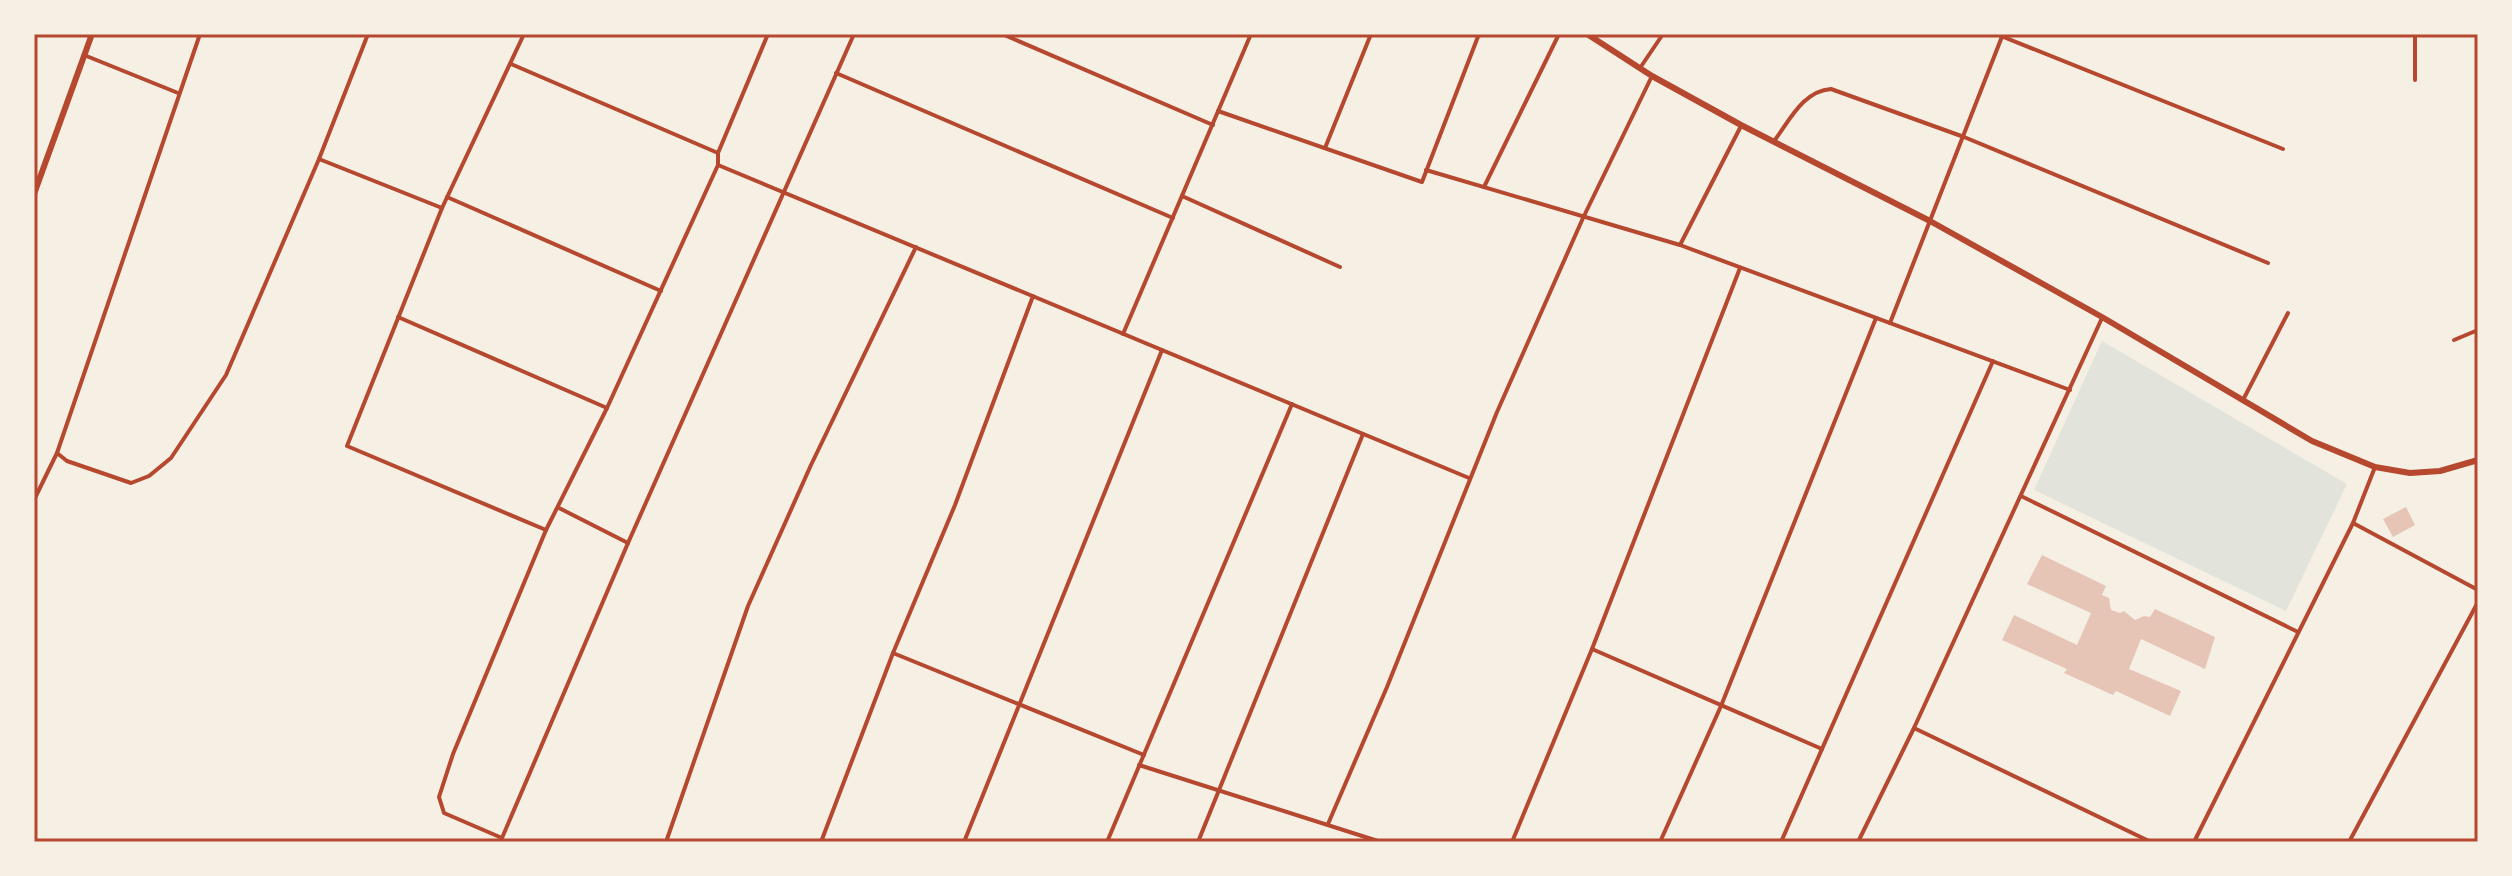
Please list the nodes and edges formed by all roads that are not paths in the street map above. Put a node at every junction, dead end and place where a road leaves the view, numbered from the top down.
1 (92, 34) edge
2 (200, 34) edge
3 (368, 34) edge
4 (524, 34) edge
5 (768, 34) edge
6 (854, 34) edge
7 (1002, 34) edge
8 (1251, 34) edge
9 (1371, 34) edge
10 (1479, 34) edge
11 (1559, 34) edge
12 (1587, 34) edge
13 (1663, 34) edge
14 (1996, 34) edge
15 (2415, 34) edge
16 (2002, 35) edge
17 (84, 55) junction
18 (511, 64) junction
19 (1640, 68) junction
20 (836, 73) junction
21 (1652, 76) junction
22 (2415, 80) dead end
23 (178, 93) junction
24 (1218, 111) junction
25 (1213, 125) junction
26 (1741, 125) junction
27 (1964, 137) junction
28 (1774, 141) junction
29 (1325, 148) junction
30 (2283, 149) dead end
31 (718, 153) junction
32 (319, 159) junction
33 (718, 165) junction
34 (1426, 170) junction
35 (1484, 187) junction
36 (785, 193) junction
37 (34, 194) edge
38 (1182, 196) junction
39 (447, 197) junction
40 (442, 208) junction
41 (1173, 218) junction
42 (1583, 218) junction
43 (1930, 221) junction
44 (1680, 245) junction
45 (916, 247) junction
46 (2268, 263) dead end
47 (1340, 267) dead end
48 (1740, 268) junction
49 (661, 291) junction
50 (1033, 296) junction
51 (2288, 313) dead end
52 (398, 317) junction
53 (2102, 317) junction
54 (1876, 318) junction
55 (1890, 323) junction
56 (2478, 330) edge
57 (1123, 334) junction
58 (2454, 340) dead end
59 (1162, 350) junction
60 (1993, 361) junction
61 (2070, 390) junction
62 (2243, 400) junction
63 (1292, 404) junction
64 (607, 408) junction
65 (1363, 434) junction
66 (57, 453) junction
67 (2478, 460) edge
68 (2375, 467) junction
69 (1469, 478) junction
70 (2021, 496) junction
71 (34, 500) edge
72 (558, 507) junction
73 (2353, 523) junction
74 (546, 530) junction
75 (628, 543) junction
76 (2478, 590) edge
77 (2478, 602) edge
78 (2298, 632) junction
79 (1592, 649) junction
80 (893, 653) junction
81 (1018, 705) junction
82 (1721, 706) junction
83 (1914, 728) junction
84 (1822, 749) junction
85 (1144, 755) junction
86 (1139, 765) junction
87 (1219, 790) junction
88 (1328, 824) junction
89 (666, 842) edge
90 (821, 842) edge
91 (964, 842) edge
92 (1107, 842) edge
93 (1198, 842) edge
94 (1381, 842) edge
95 (1512, 842) edge
96 (1660, 842) edge
97 (1781, 842) edge
98 (1858, 842) edge
99 (2151, 842) edge
100 (2194, 842) edge
101 (2349, 842) edge

1 - 17 main road
2 - 23 street
3 - 32 street
4 - 18 street
5 - 31 street
6 - 20 street
7 - 25 street
8 - 24 street
9 - 29 street
10 - 34 street
11 - 35 street
12 - 19 main road
13 - 19 street
14 - 16 street
15 - 22 street
16 - 27 street
16 - 30 street
17 - 23 street
17 - 37 main road
18 - 31 street
18 - 39 street
19 - 21 main road
20 - 36 street
20 - 41 street
21 - 26 main road
21 - 42 street
23 - 66 street
24 - 25 street
24 - 29 street
25 - 38 street
26 - 28 main road
26 - 44 street
27 - 28 street
27 - 43 street
27 - 46 street
28 - 43 main road
29 - 34 street
31 - 33 street
32 - 40 street
32 - 66 street
33 - 36 street
33 - 49 street
34 - 35 street
35 - 42 street
36 - 45 street
36 - 75 street
38 - 41 street
38 - 47 street
39 - 40 street
39 - 49 street
40 - 52 street
41 - 57 street
42 - 44 street
42 - 69 street
43 - 53 main road
43 - 55 street
44 - 48 street
45 - 50 street
45 - 89 street
48 - 54 street
48 - 79 street
49 - 64 street
50 - 57 street
50 - 80 street
51 - 62 street
52 - 64 street
52 - 74 street
53 - 61 street
53 - 62 main road
54 - 55 street
54 - 82 street
55 - 60 street
56 - 58 street
57 - 59 street
59 - 63 street
59 - 81 street
60 - 61 street
60 - 84 street
61 - 70 street
62 - 68 main road
63 - 65 street
63 - 85 street
64 - 72 street
65 - 69 street
65 - 87 street
66 - 71 street
67 - 68 main road
68 - 73 street
69 - 88 street
70 - 78 street
70 - 83 street
72 - 74 street
72 - 75 street
73 - 76 street
73 - 78 street
74 - 75 street
77 - 101 street
78 - 100 street
79 - 82 street
79 - 95 street
80 - 81 street
80 - 90 street
81 - 85 street
81 - 91 street
82 - 84 street
82 - 96 street
83 - 98 street
83 - 99 street
84 - 97 street
85 - 86 street
86 - 87 street
86 - 92 street
87 - 88 street
87 - 93 street
88 - 94 street

